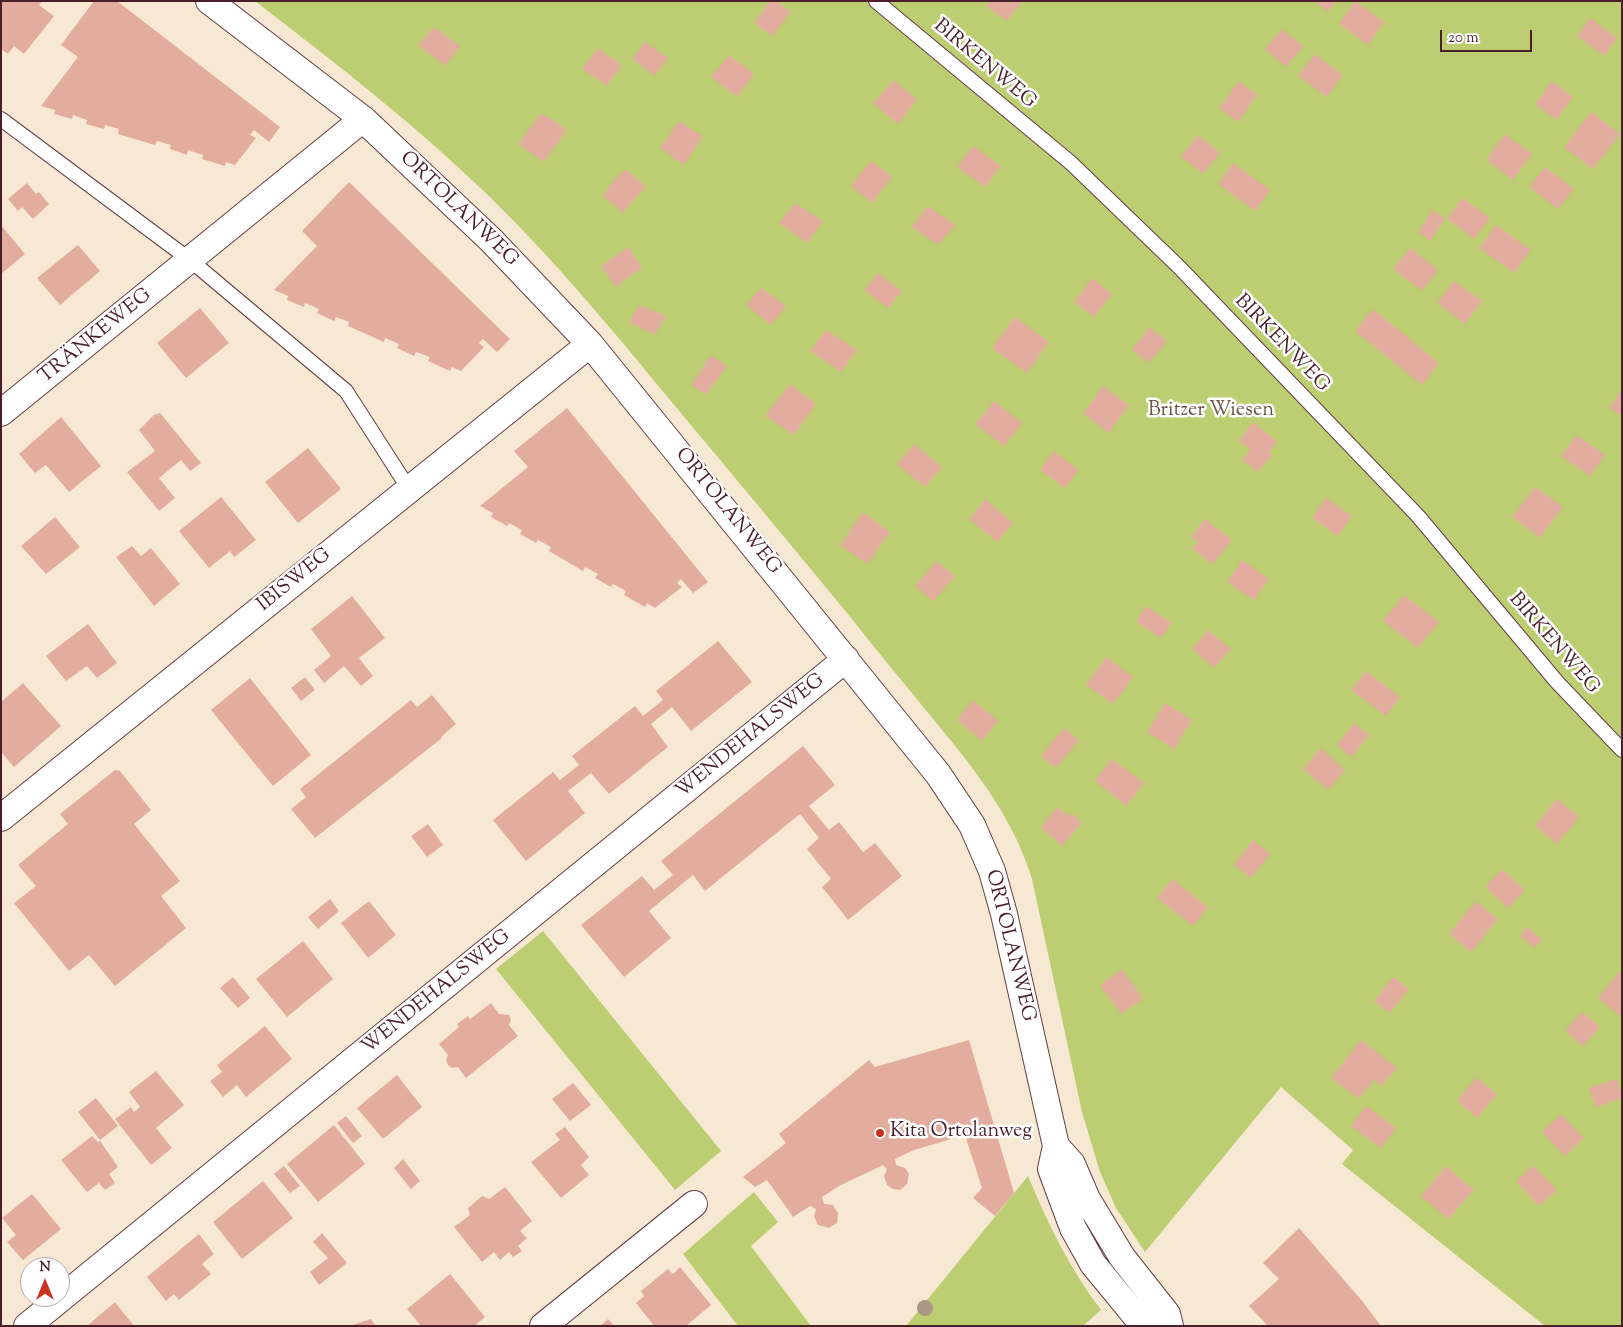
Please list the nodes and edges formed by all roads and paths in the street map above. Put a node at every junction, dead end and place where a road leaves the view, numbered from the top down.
1 (209, 1) edge
2 (876, 1) edge
3 (1, 119) edge
4 (364, 120) junction
5 (190, 260) junction
6 (590, 344) junction
7 (1, 413) edge
8 (409, 489) junction
9 (846, 659) junction
10 (1622, 750) edge
11 (1, 818) edge
12 (1056, 1146) junction
13 (694, 1204) dead end
14 (27, 1326) edge
15 (543, 1326) edge
16 (1144, 1326) edge
17 (1170, 1326) edge

1 - 4 street, ORTOLANWEG
2 - 10 lane, BIRKENWEG
3 - 5 lane
4 - 5 street, TRÄNKEWEG
4 - 6 street, ORTOLANWEG
5 - 7 street, TRÄNKEWEG
5 - 8 lane
6 - 8 street, IBISWEG
6 - 9 street, ORTOLANWEG
8 - 11 street, IBISWEG
9 - 12 street, ORTOLANWEG
9 - 14 street, WENDEHALSWEG
12 - 16 street, ORTOLANWEG
12 - 17 street, ORTOLANWEG
13 - 15 street

